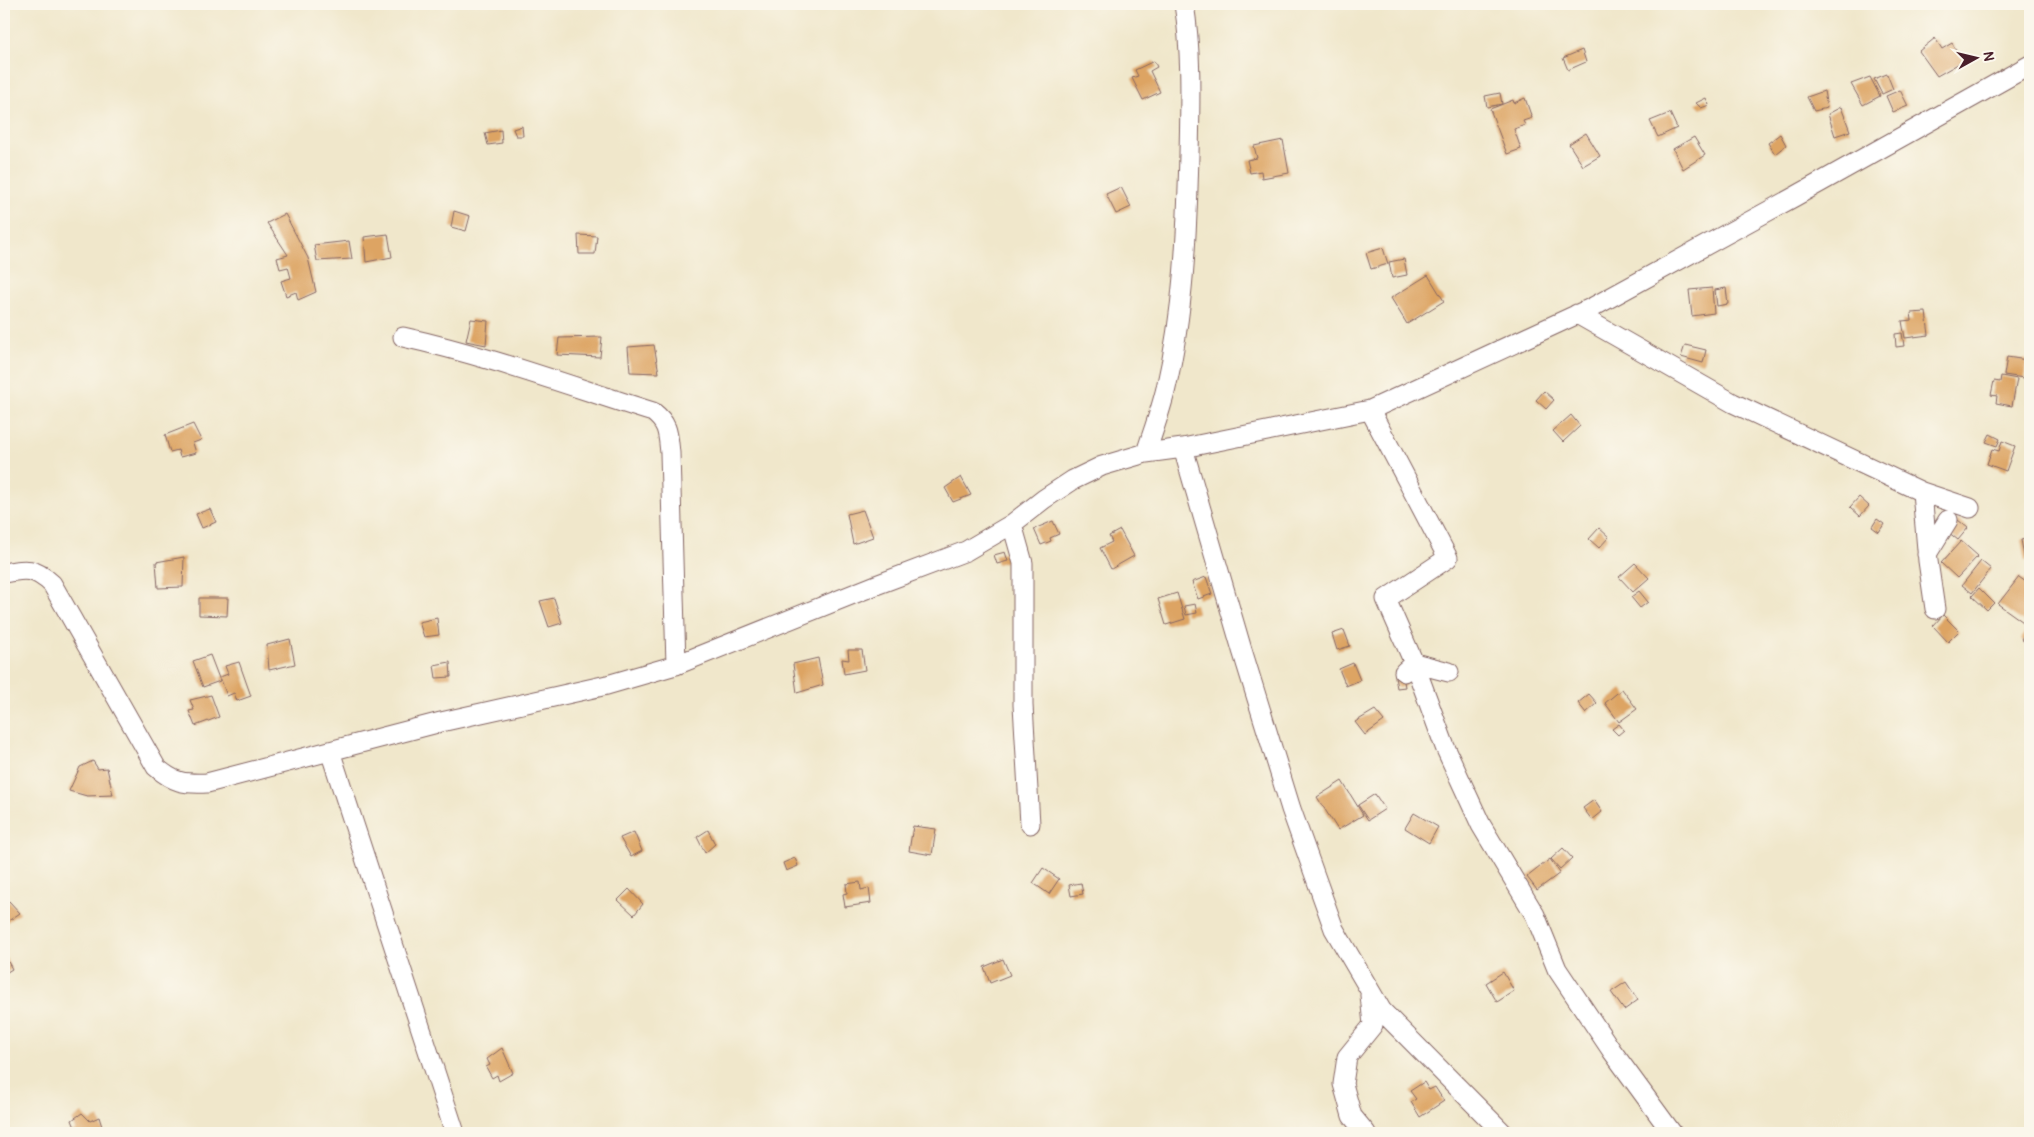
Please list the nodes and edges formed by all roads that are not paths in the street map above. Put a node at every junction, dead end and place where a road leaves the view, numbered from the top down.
1 (1184, 4) edge
2 (2030, 65) edge
3 (1577, 314) junction
4 (403, 337) dead end
5 (1370, 410) junction
6 (1183, 448) junction
7 (1146, 453) junction
8 (1922, 492) junction
9 (1970, 508) dead end
10 (1948, 520) dead end
11 (1012, 524) junction
12 (1927, 554) junction
13 (4, 573) edge
14 (1935, 609) dead end
15 (676, 665) junction
16 (1409, 667) junction
17 (1449, 672) dead end
18 (330, 751) junction
19 (1030, 824) dead end
20 (1369, 988) junction
21 (455, 1133) edge
22 (1366, 1133) edge
23 (1503, 1133) edge
24 (1672, 1133) edge

1 - 7 street
2 - 3 street
3 - 5 street
3 - 8 street
4 - 15 street
5 - 6 street
5 - 16 street
6 - 7 street
6 - 20 street
7 - 11 street
8 - 9 street
8 - 12 street
10 - 12 street
11 - 15 street
11 - 19 street
12 - 14 street
13 - 18 street
15 - 18 street
16 - 17 street
16 - 24 street
18 - 21 street
20 - 22 street
20 - 23 street

